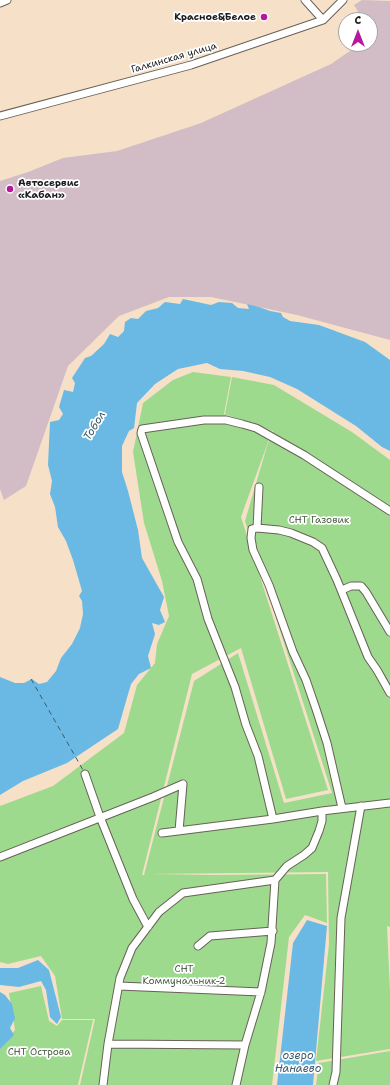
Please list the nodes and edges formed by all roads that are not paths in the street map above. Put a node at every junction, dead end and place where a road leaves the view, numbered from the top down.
1 (7, 0) edge
2 (305, 0) edge
3 (343, 0) edge
4 (0, 3) edge
5 (323, 20) junction
6 (0, 116) edge
7 (259, 487) dead end
8 (390, 511) edge
9 (258, 528) junction
10 (342, 590) junction
11 (390, 632) edge
12 (390, 693) edge
13 (85, 774) dead end
14 (390, 802) edge
15 (361, 806) junction
16 (342, 808) junction
17 (322, 811) junction
18 (100, 817) junction
19 (273, 819) junction
20 (179, 831) junction
21 (162, 833) dead end
22 (0, 857) edge
23 (275, 880) junction
24 (148, 927) junction
25 (272, 931) junction
26 (198, 946) dead end
27 (119, 986) junction
28 (261, 992) junction
29 (108, 1044) junction
30 (245, 1045) junction
31 (103, 1085) edge
32 (236, 1085) edge
33 (333, 1085) edge

1 - 4 street
2 - 5 street
3 - 5 street, Галкинская улица
5 - 6 street, Галкинская улица
7 - 9 street
8 - 19 street
9 - 10 street
9 - 16 street
10 - 11 street
10 - 12 street
13 - 18 street
14 - 15 street
15 - 16 street
15 - 33 street
16 - 17 street
17 - 19 street
17 - 23 street
18 - 20 street
18 - 22 street
18 - 24 street
19 - 20 street
20 - 21 street
23 - 24 street
23 - 25 street
24 - 27 street
25 - 26 street
25 - 28 street
27 - 28 street
27 - 29 street
28 - 30 street
29 - 30 street
29 - 31 street
30 - 32 street

